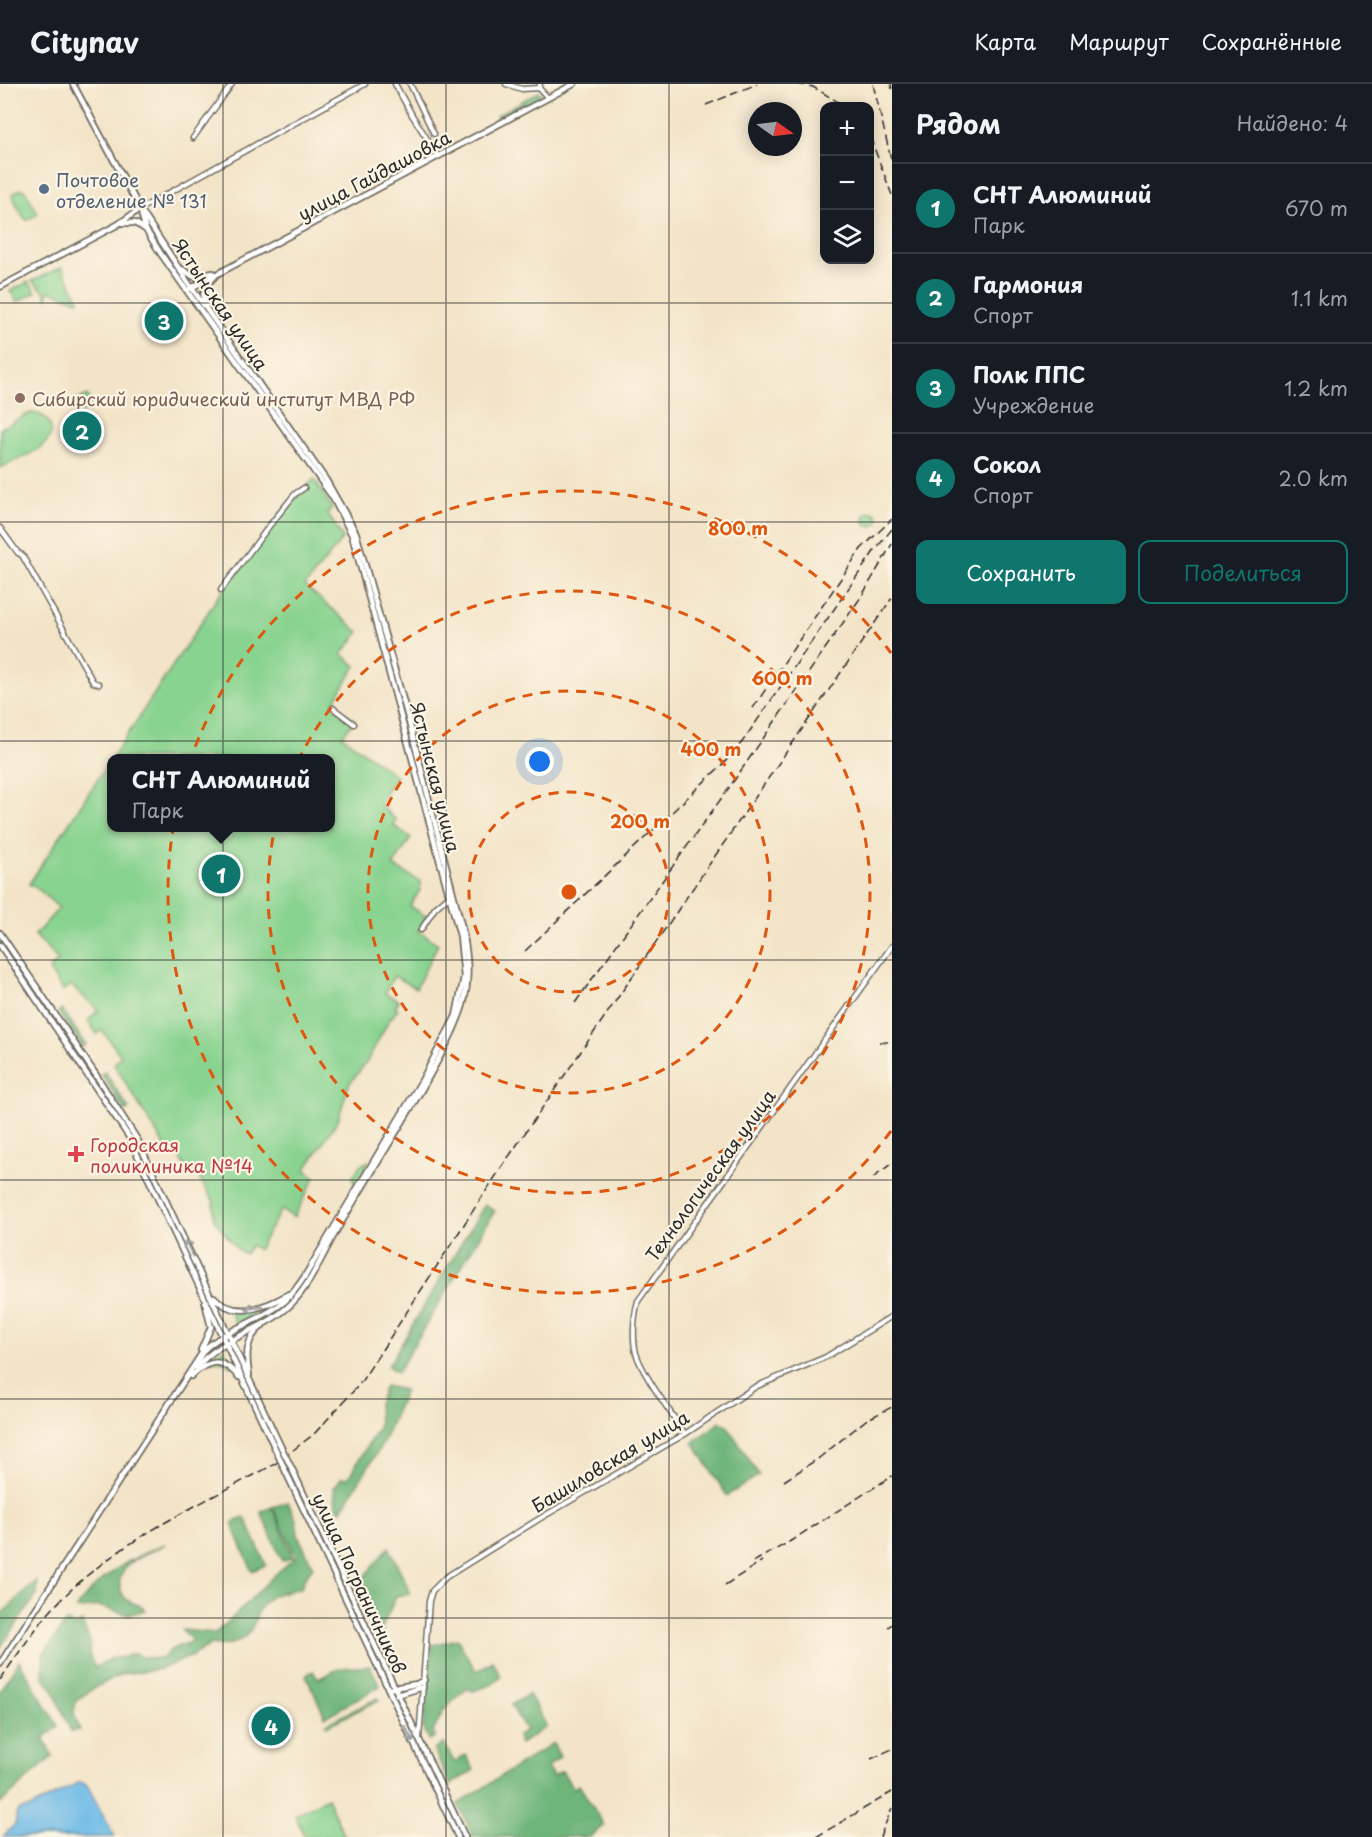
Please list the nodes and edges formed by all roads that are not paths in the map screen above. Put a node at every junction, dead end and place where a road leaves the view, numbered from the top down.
1 (73, 84) edge
2 (232, 84) edge
3 (365, 84) edge
4 (395, 84) edge
5 (410, 84) edge
6 (506, 84) edge
7 (574, 84) edge
8 (540, 86) edge
9 (548, 98) junction
10 (434, 134) dead end
11 (193, 138) dead end
12 (438, 156) junction
13 (140, 209) junction
14 (117, 225) junction
15 (146, 230) junction
16 (178, 266) junction
17 (219, 272) junction
18 (0, 287) edge
19 (189, 289) junction
20 (213, 318) junction
21 (304, 488) dead end
22 (0, 528) edge
23 (221, 590) dead end
24 (99, 684) dead end
25 (333, 708) dead end
26 (354, 724) dead end
27 (449, 896) junction
28 (421, 930) dead end
29 (0, 933) edge
30 (0, 945) edge
31 (892, 946) edge
32 (297, 1287) junction
33 (210, 1293) junction
34 (204, 1296) junction
35 (892, 1316) edge
36 (270, 1320) junction
37 (226, 1334) junction
38 (229, 1341) junction
39 (187, 1380) junction
40 (244, 1382) junction
41 (251, 1383) junction
42 (685, 1434) junction
43 (275, 1442) junction
44 (0, 1664) edge
45 (424, 1680) junction
46 (423, 1687) junction
47 (391, 1688) junction
48 (395, 1696) junction
49 (419, 1739) junction
50 (462, 1830) junction
51 (457, 1836) edge
52 (465, 1837) edge

1 - 13 main road, Ястынская улица
2 - 11 street
3 - 13 street
4 - 12 street
5 - 10 street
6 - 8 street
7 - 9 main road, улица Гайдашовка
8 - 9 street
9 - 12 main road, улица Гайдашовка
12 - 17 main road, улица Гайдашовка
13 - 14 main road
13 - 15 main road, Ястынская улица
13 - 16 main road, Ястынская улица
14 - 15 main road
14 - 18 main road
15 - 19 main road, Ястынская улица
16 - 17 main road
16 - 19 main road, Ястынская улица
17 - 19 main road, улица Гайдашовка
17 - 20 main road
19 - 20 main road, Ястынская улица
19 - 27 main road, Ястынская улица
20 - 36 main road, Ястынская улица
21 - 23 street
22 - 24 street
25 - 26 street
27 - 28 street
27 - 32 main road, Ястынская улица
33 -> 29 main road
30 - 34 main road
31 - 42 street, Технологическая улица
32 -> 33 main road
32 - 37 main road, Ястынская улица
33 - 37 main road
34 - 37 main road
34 - 39 main road
35 - 42 street, Башиловская улица
36 - 38 main road, Ястынская улица
36 - 41 main road
37 - 38 main road
37 - 39 main road, Ястынская улица
38 - 39 main road, Ястынская улица
38 - 40 main road, улица Пограничников
38 - 41 main road, улица Пограничников
39 - 40 main road
39 - 44 main road
40 - 43 main road, улица Пограничников
41 - 43 main road, улица Пограничников
42 - 45 street, Башиловская улица
43 - 47 main road, улица Пограничников, bridge
45 - 46 street, Башиловская улица
45 - 47 main road
46 - 48 main road
46 - 49 street, Башиловская улица
47 - 48 main road, улица Пограничников
48 - 49 main road, улица Пограничников
48 -> 51 main road, улица Пограничников
49 - 50 main road, улица Пограничников
50 - 51 main road
50 - 52 main road, улица Пограничников

